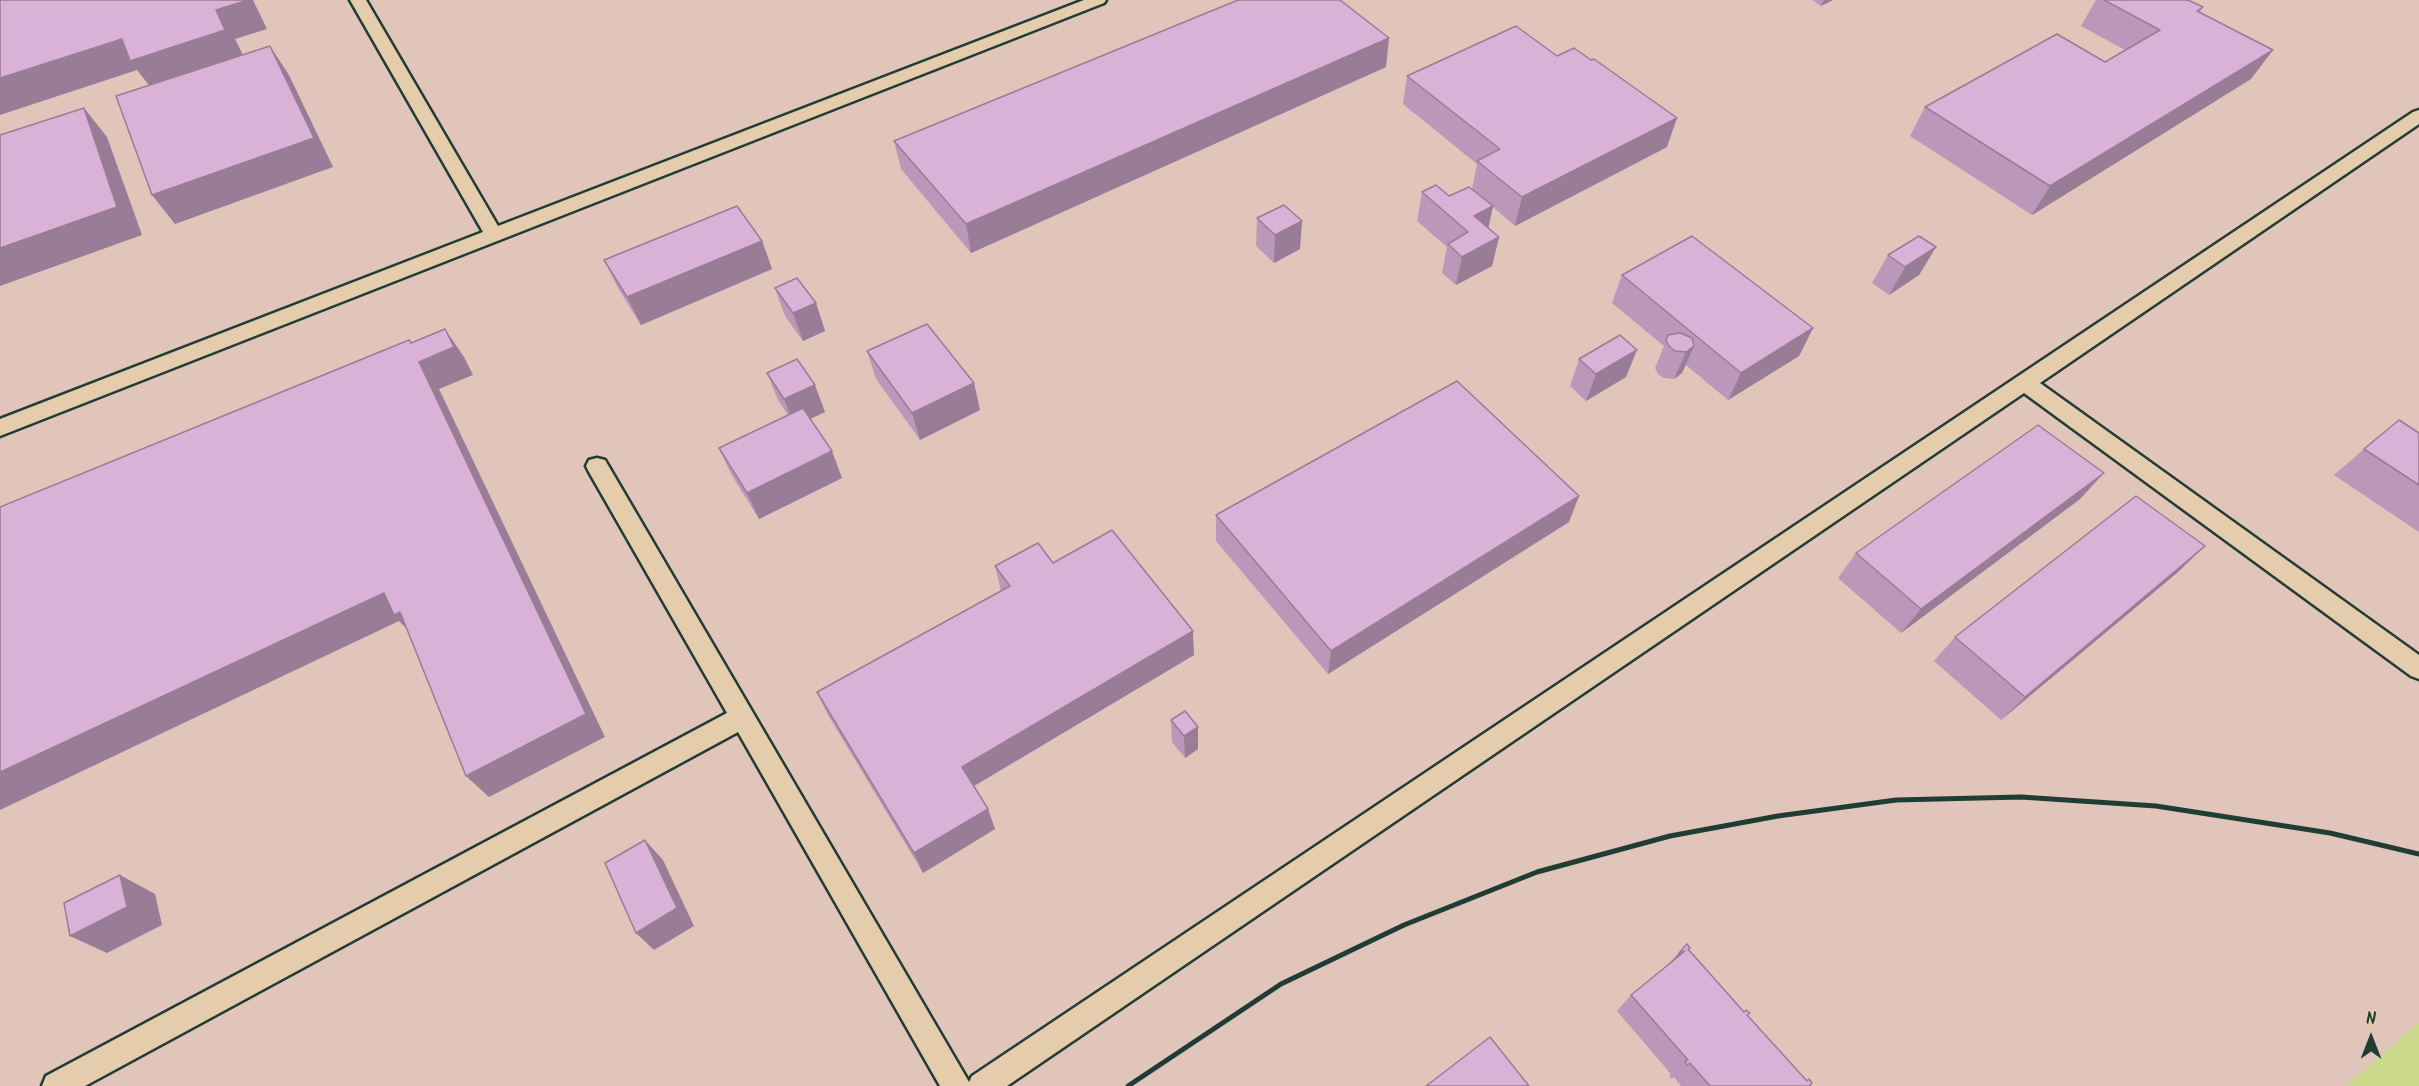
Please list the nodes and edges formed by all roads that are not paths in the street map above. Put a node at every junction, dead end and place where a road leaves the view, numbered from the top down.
1 (358, 0) edge
2 (1098, 0) edge
3 (2419, 116) edge
4 (494, 235) junction
5 (2024, 382) junction
6 (0, 428) edge
7 (597, 466) dead end
8 (2419, 669) edge
9 (742, 717) junction
10 (56, 1086) edge
11 (956, 1086) edge
12 (982, 1086) edge

1 - 4 lane
2 - 4 lane
3 - 5 lane
4 - 6 lane
5 - 8 lane
5 - 12 lane
7 - 9 lane
9 - 10 lane
9 - 11 lane

